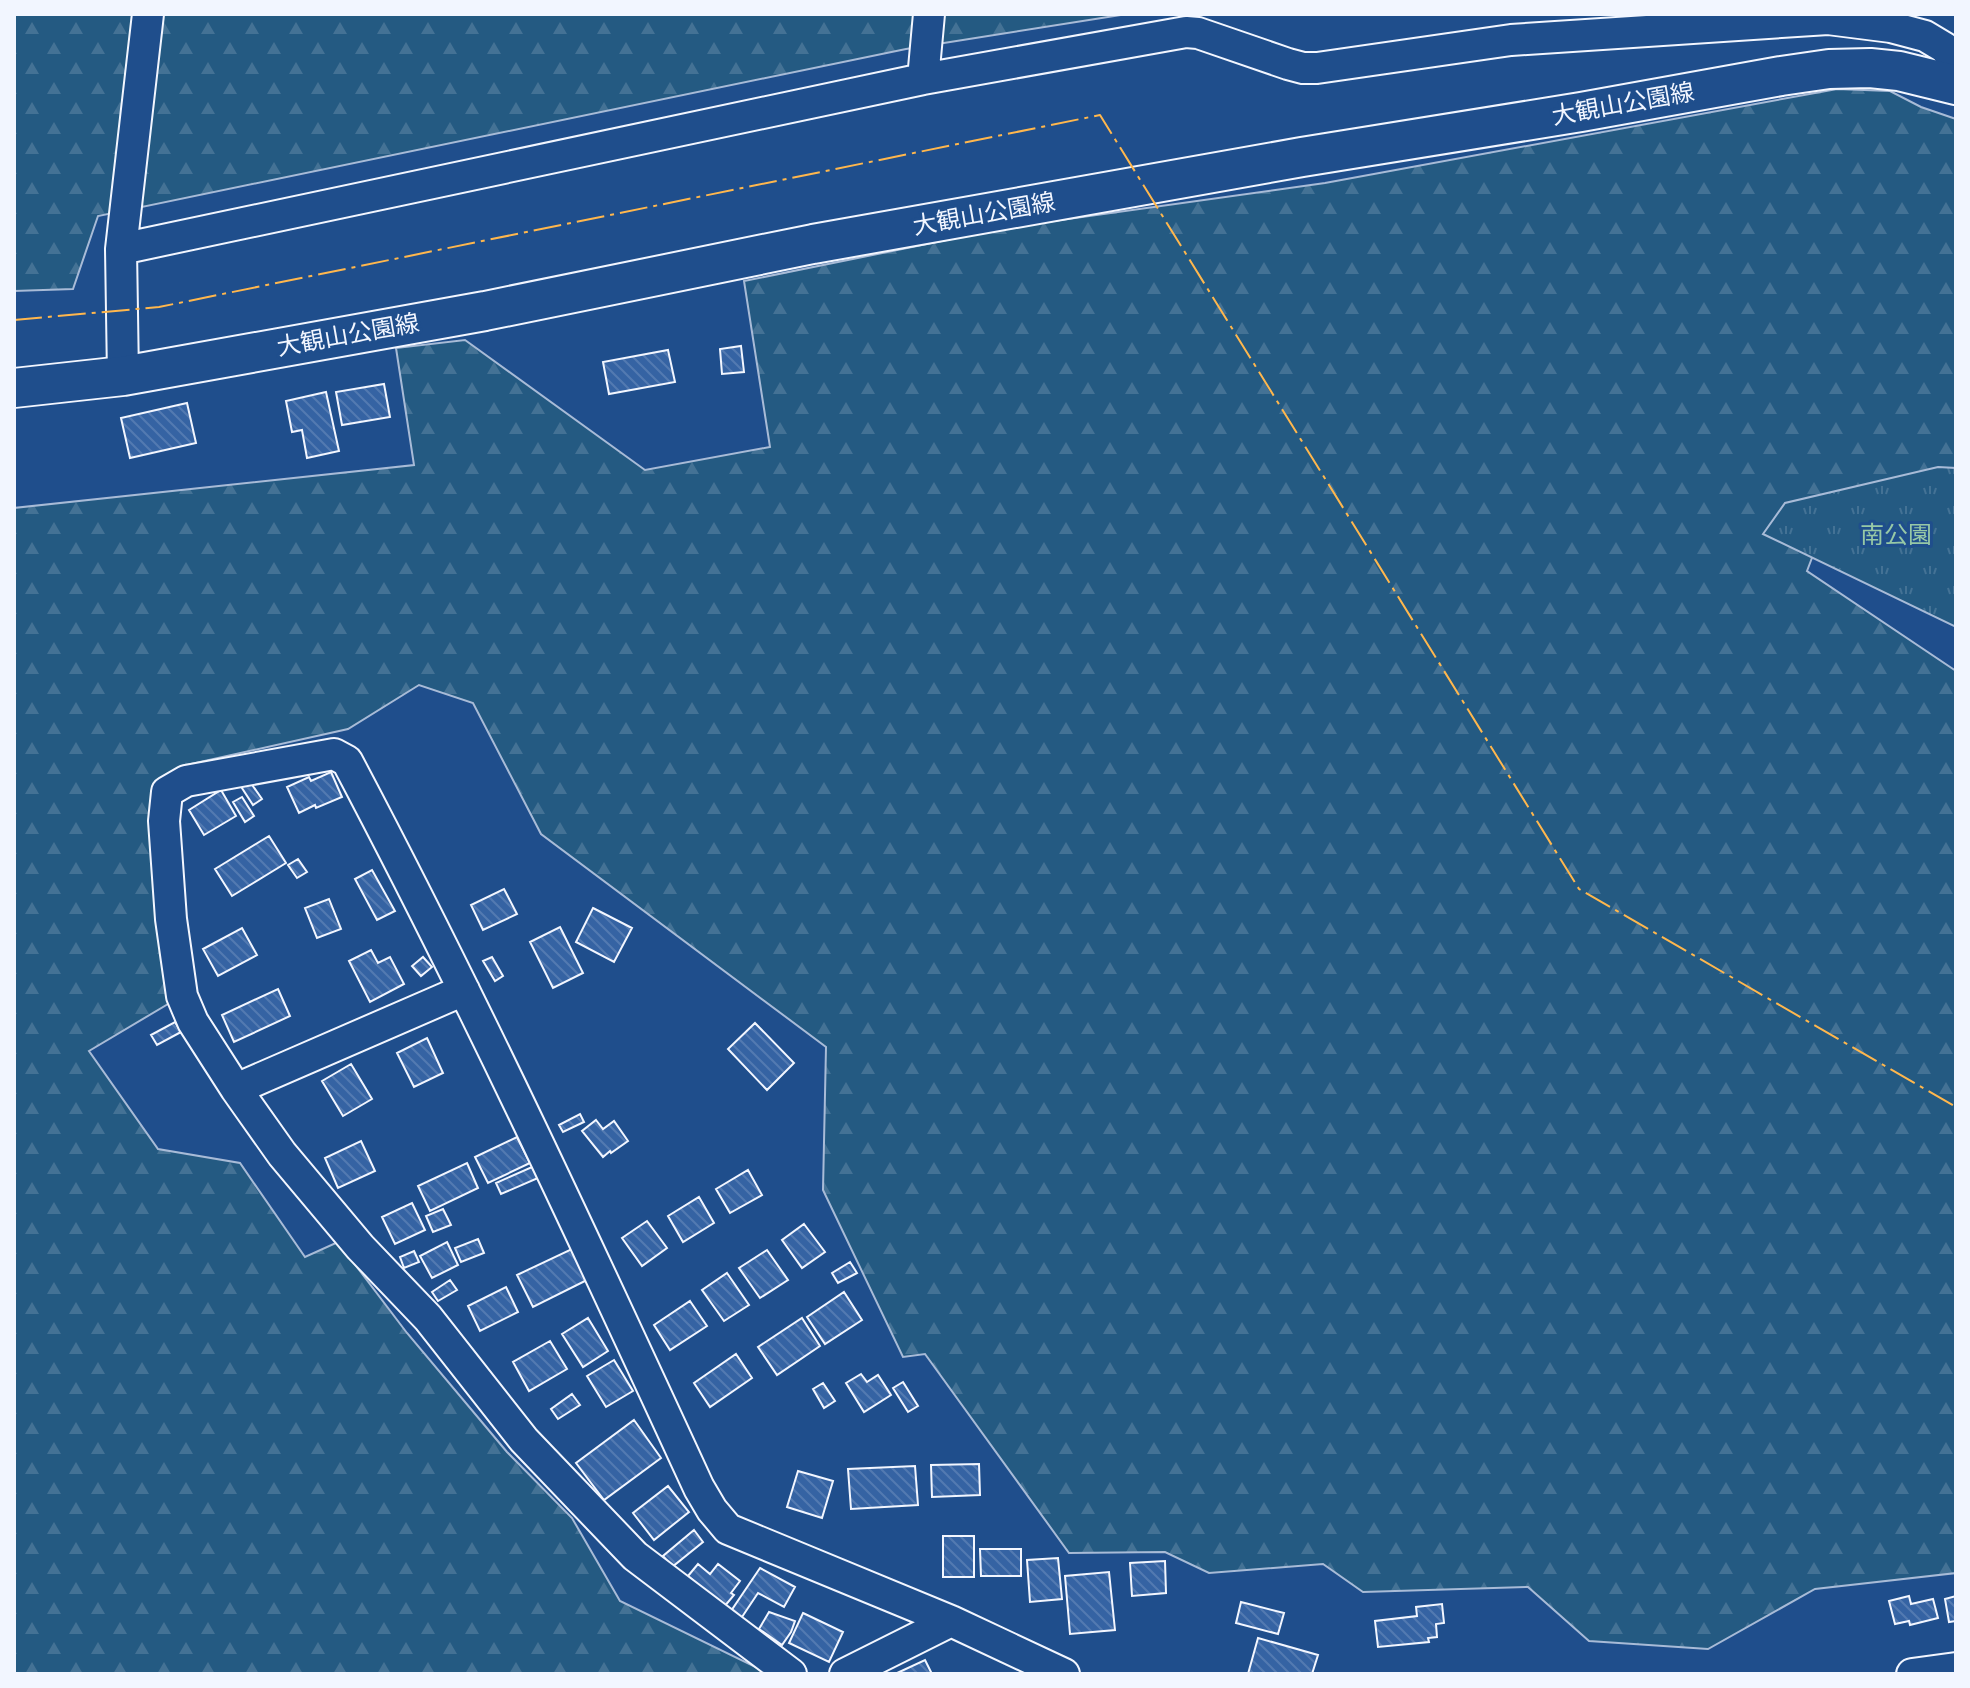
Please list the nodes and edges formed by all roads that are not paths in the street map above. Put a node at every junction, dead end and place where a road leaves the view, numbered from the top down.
1 (148, 14) edge
2 (929, 14) edge
3 (1956, 64) edge
4 (923, 79) junction
5 (1956, 85) edge
6 (121, 249) junction
7 (123, 376) junction
8 (14, 388) edge
9 (464, 990) junction
10 (236, 1089) junction
11 (951, 1621) junction
12 (1956, 1668) edge
13 (791, 1674) edge
14 (845, 1674) edge
15 (1064, 1674) edge
16 (1912, 1674) edge

1 - 6 street
2 - 4 street
3 - 4 street
4 - 6 street
5 - 7 main road, 大観山公園線
6 - 7 street
7 - 8 main road, 大観山公園線
9 - 10 street
9 - 10 street
9 - 11 street
10 - 13 street
11 - 14 street
11 - 15 street
12 - 16 street

